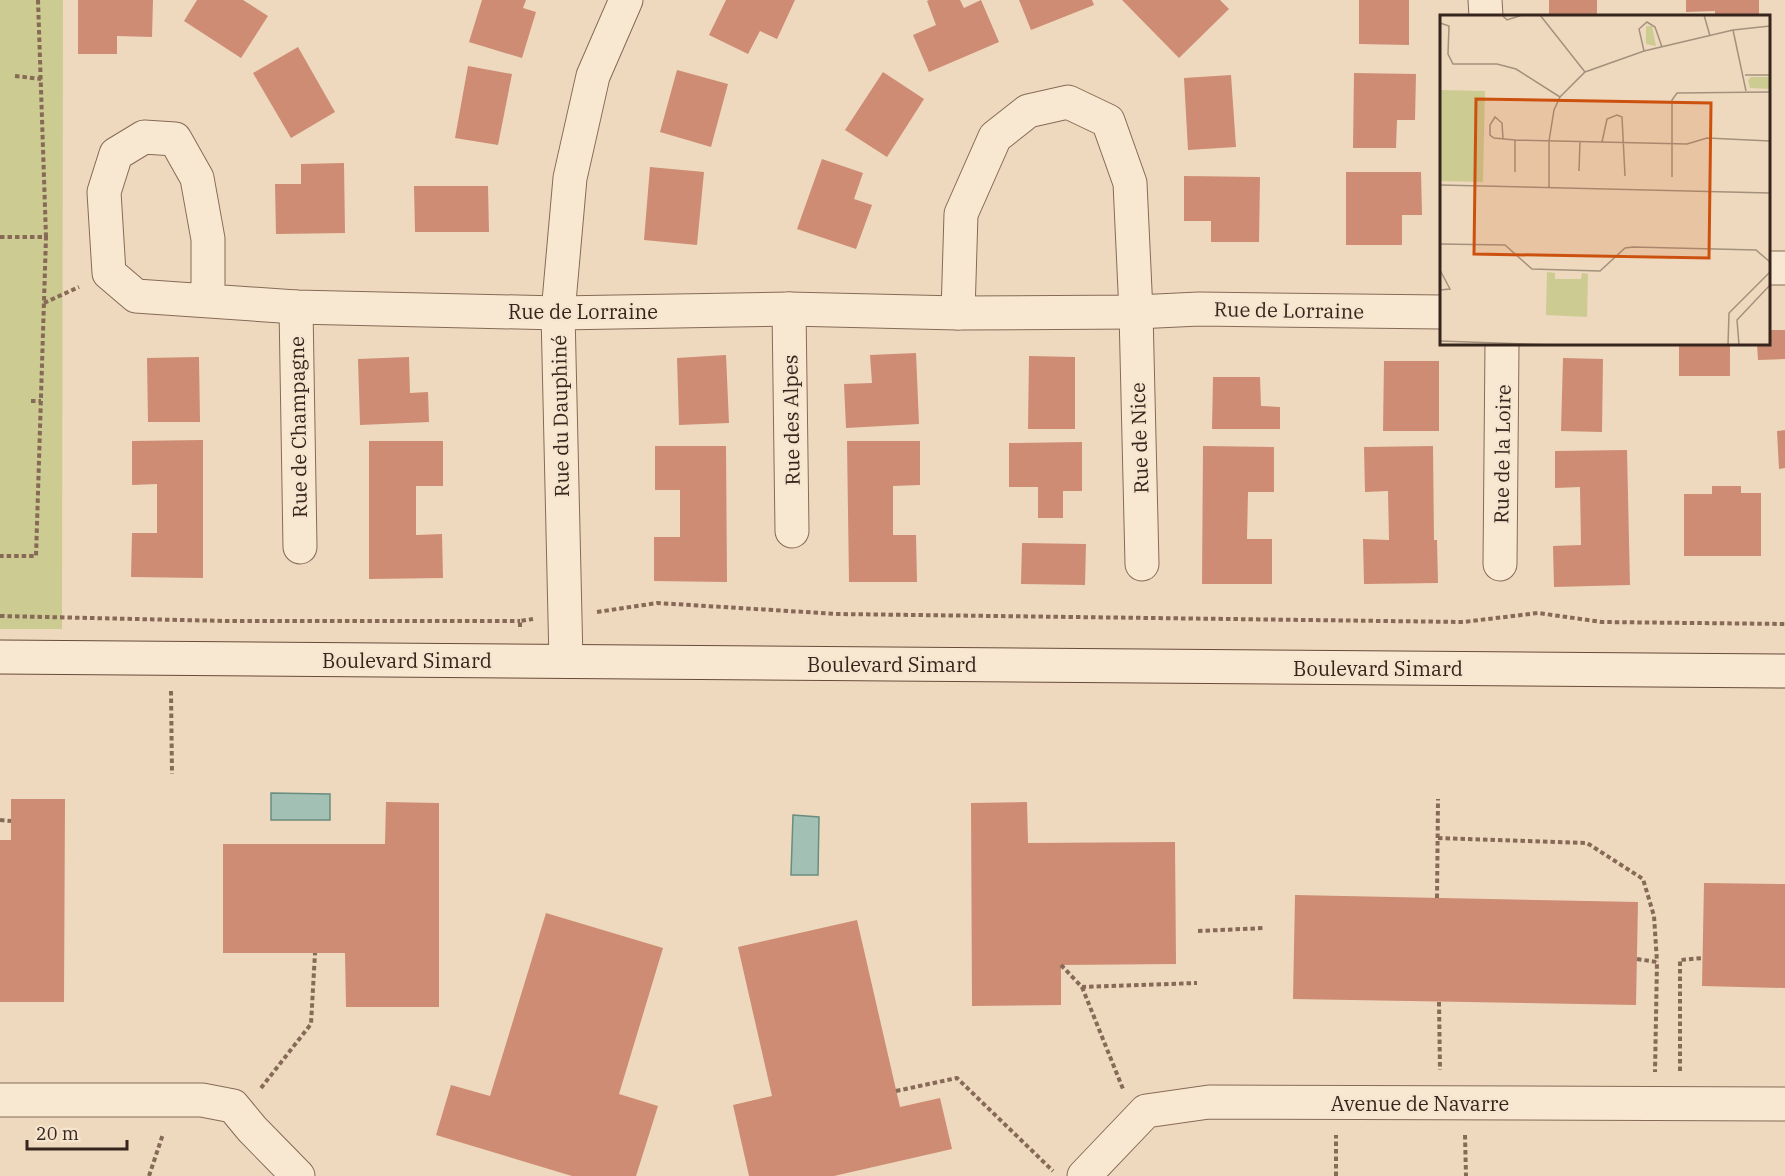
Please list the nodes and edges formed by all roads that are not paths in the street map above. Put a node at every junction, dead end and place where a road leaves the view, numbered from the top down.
1 (626, 0) edge
2 (1485, 0) edge
3 (1486, 15) edge
4 (208, 300) junction
5 (296, 307) junction
6 (789, 309) junction
7 (1136, 312) junction
8 (1440, 312) edge
9 (558, 313) junction
10 (958, 313) junction
11 (1502, 345) edge
12 (792, 531) dead end
13 (300, 548) dead end
14 (1142, 564) dead end
15 (1500, 564) dead end
16 (0, 657) edge
17 (566, 661) junction
18 (1785, 671) edge
19 (0, 1100) edge
20 (1785, 1104) edge
21 (298, 1176) edge
22 (1084, 1176) edge

1 - 9 street, Rue du Dauphiné
2 - 3 street
4 - 4 street, Rue de Lorraine
4 - 5 street, Rue de Lorraine
5 - 9 street, Rue de Lorraine
5 - 13 street, Rue de Champagne
6 - 9 street, Rue de Lorraine
6 - 10 street, Rue de Lorraine
6 - 12 street, Rue des Alpes
7 - 8 street, Rue de Lorraine
7 - 10 street, Rue de Lorraine
7 - 10 street
7 - 14 street, Rue de Nice
9 - 17 street, Rue du Dauphiné
11 - 15 street, Rue de la Loire
16 - 17 street, Boulevard Simard
17 - 18 street, Boulevard Simard
19 - 21 street
20 - 22 street, Avenue de Navarre

